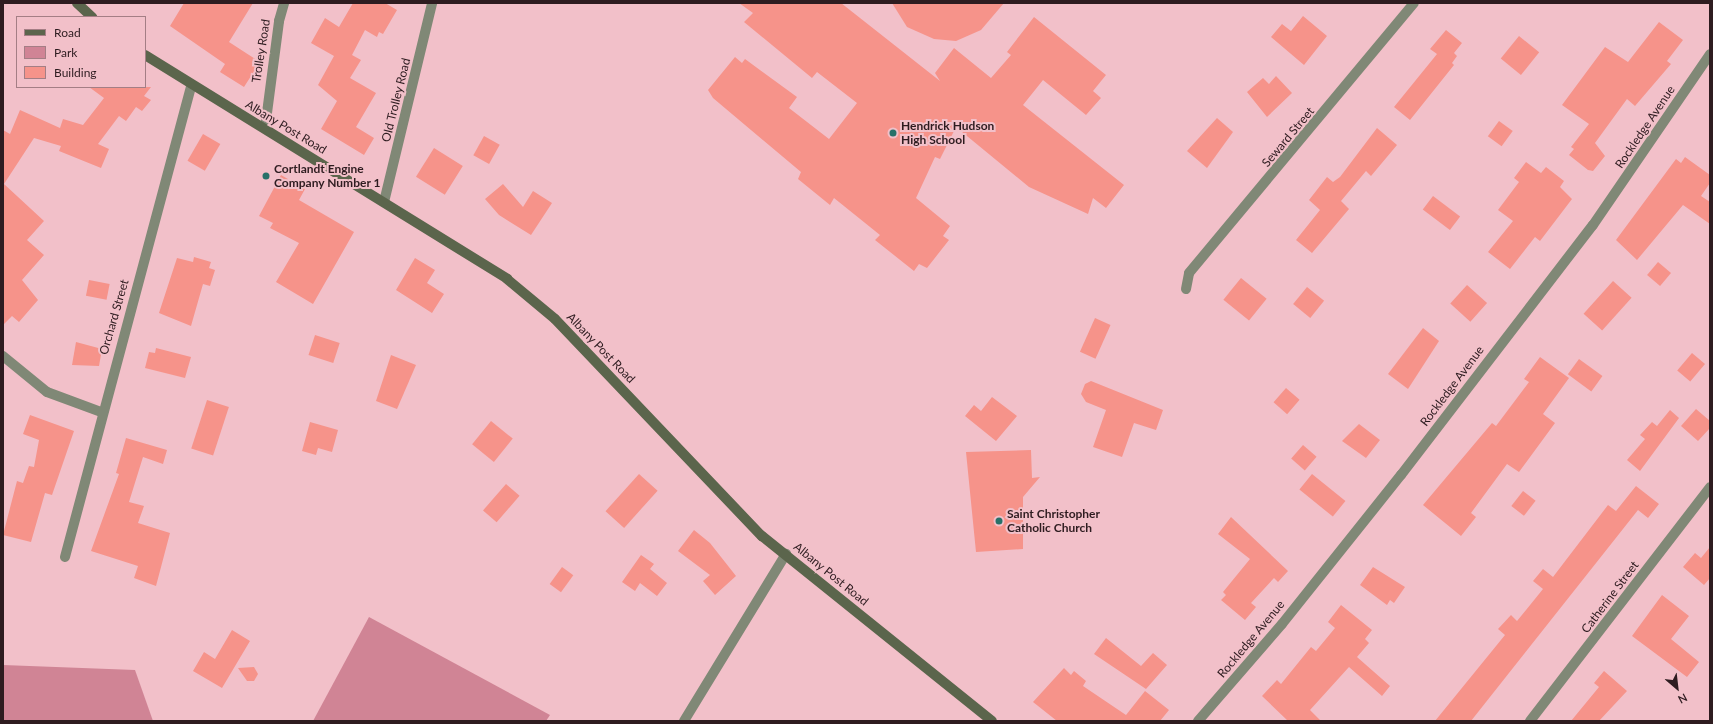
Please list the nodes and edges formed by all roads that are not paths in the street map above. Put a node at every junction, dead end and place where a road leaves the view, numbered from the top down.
1 (77, 3) edge
2 (284, 3) edge
3 (432, 3) edge
4 (1414, 3) edge
5 (91, 16) edge
6 (1710, 54) edge
7 (146, 55) edge
8 (191, 86) junction
9 (265, 128) junction
10 (384, 202) junction
11 (1186, 289) dead end
12 (3, 356) edge
13 (102, 412) junction
14 (1710, 487) edge
15 (786, 554) junction
16 (65, 557) dead end
17 (684, 721) edge
18 (992, 721) edge
19 (1198, 721) edge
20 (1530, 721) edge

1 - 5 main road
2 - 9 street, Trolley Road
3 - 10 street, Old Trolley Road
4 - 11 street, Seward Street
6 - 19 street, Rockledge Avenue
7 - 8 main road, Albany Post Road
8 - 9 main road, Albany Post Road
8 - 13 street, Orchard Street
9 - 10 main road, Albany Post Road
10 - 15 main road, Albany Post Road
12 - 13 street
13 - 16 street, Orchard Street
14 - 20 street, Catherine Street
15 - 17 street
15 - 18 main road, Albany Post Road

